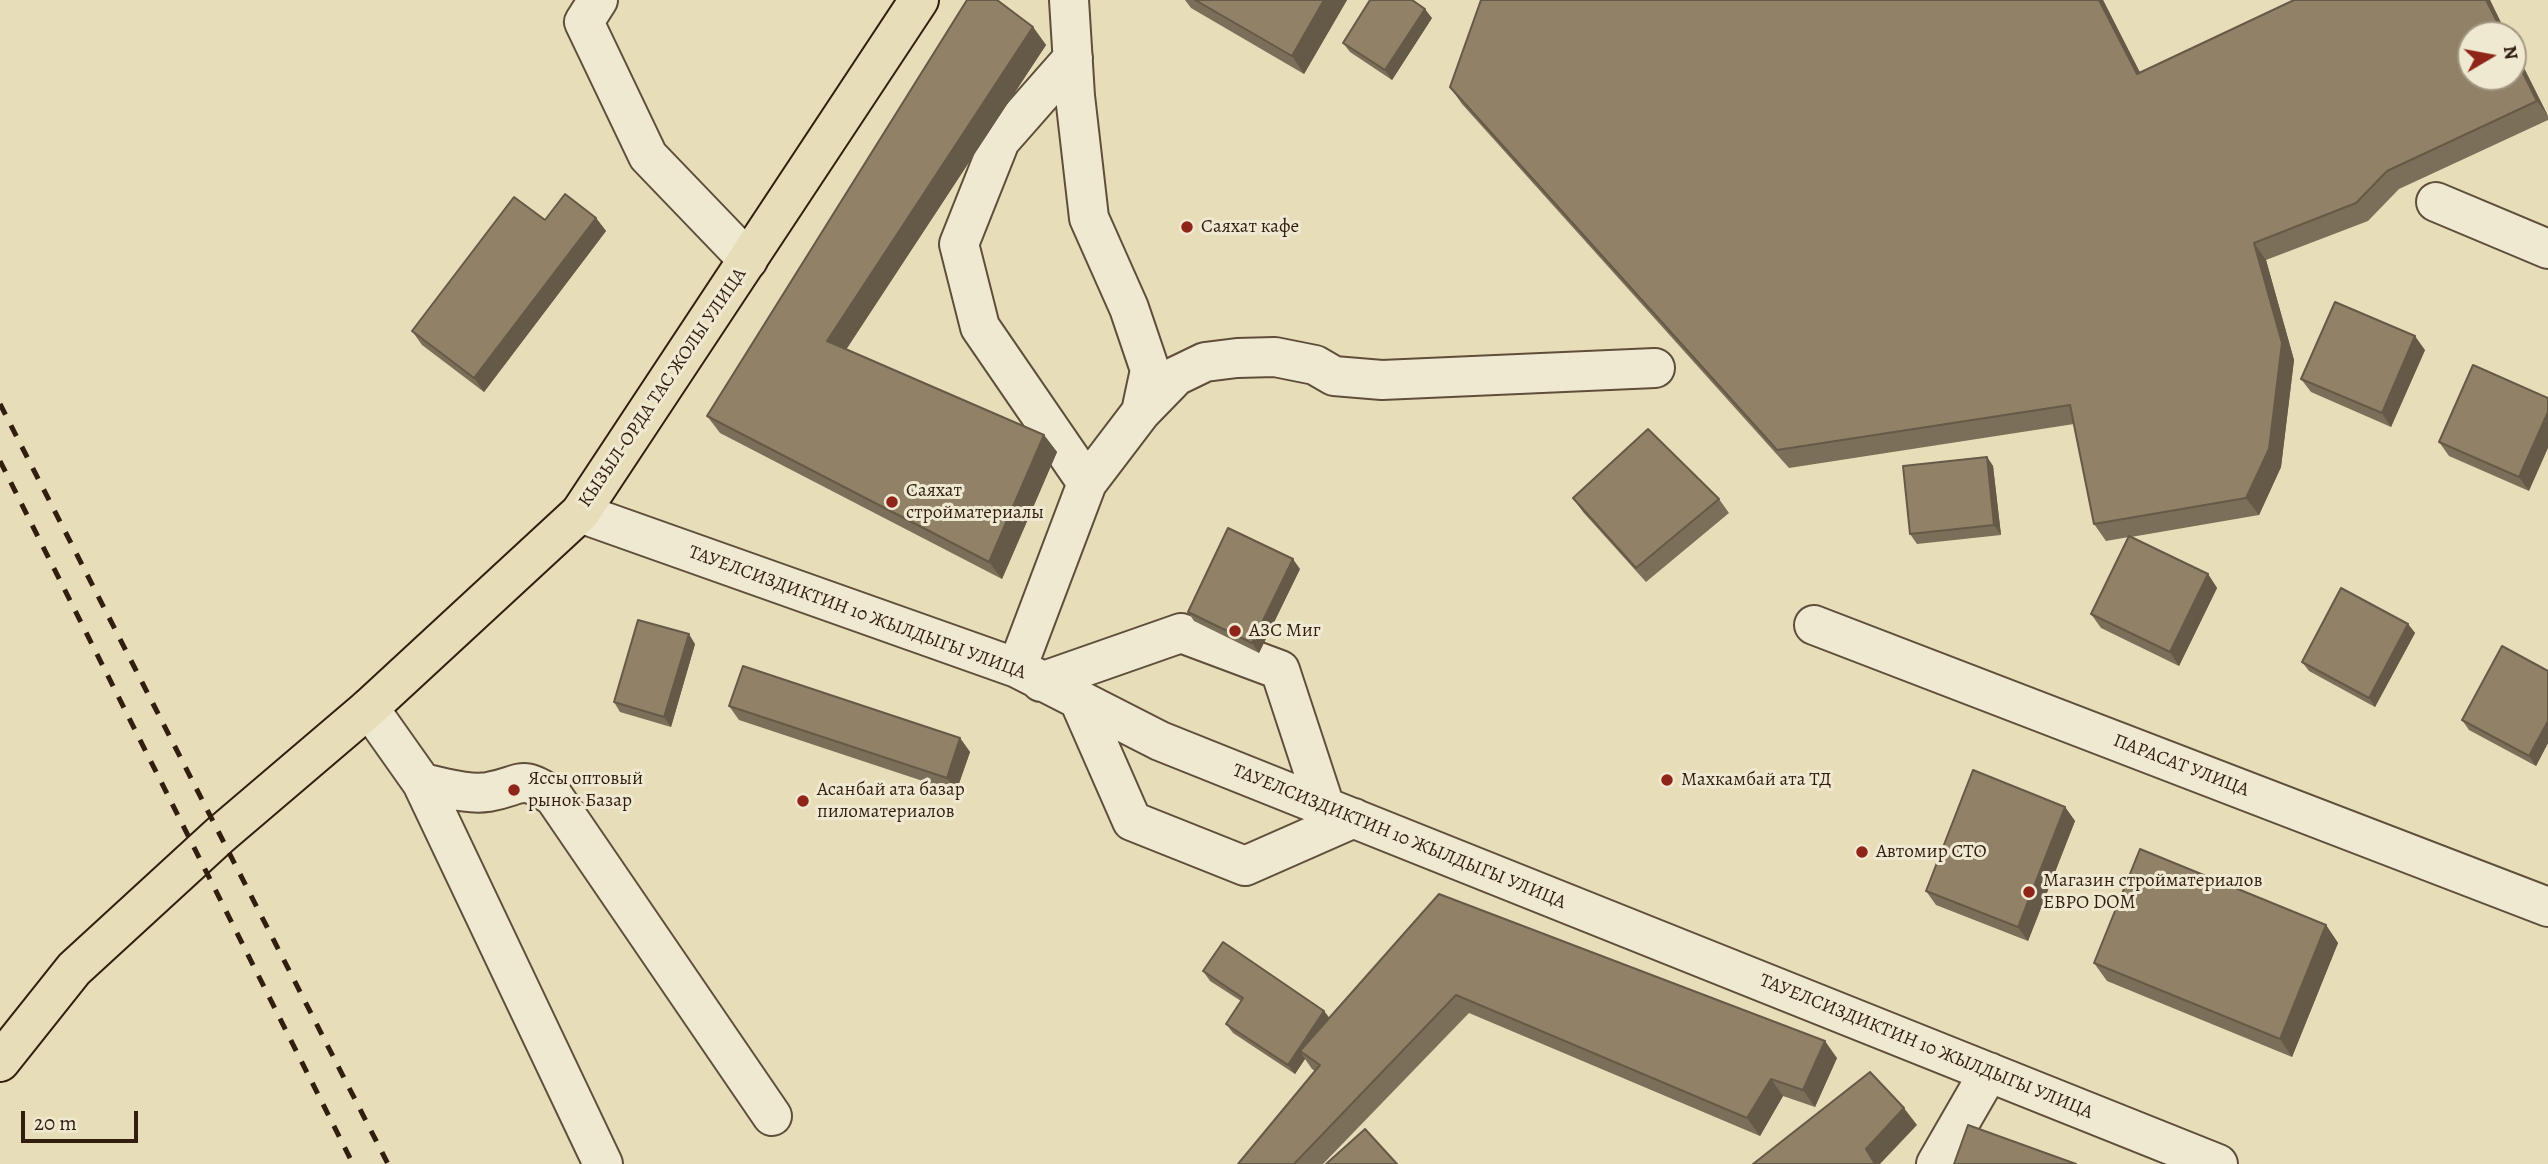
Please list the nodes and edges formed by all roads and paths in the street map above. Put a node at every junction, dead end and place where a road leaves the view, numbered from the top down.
1 (598, 0) edge
2 (919, 0) edge
3 (1069, 0) edge
4 (1073, 58) junction
5 (2436, 202) dead end
6 (2548, 249) edge
7 (748, 260) junction
8 (1655, 368) dead end
9 (1142, 412) junction
10 (1087, 482) junction
11 (580, 513) junction
12 (1814, 625) dead end
13 (1029, 675) junction
14 (1077, 698) junction
15 (369, 708) junction
16 (422, 783) junction
17 (1340, 813) junction
18 (2548, 907) edge
19 (0, 1062) edge
20 (1989, 1072) junction
21 (772, 1116) dead end
22 (603, 1164) edge
23 (1936, 1164) edge
24 (2218, 1164) edge

1 - 7 street
2 - 7 main road, КЫЗЫЛ-ОРДА ТАС ЖОЛЫ УЛИЦА
3 - 4 street
4 - 9 street
4 - 10 street
5 - 6 street
7 - 11 main road, КЫЗЫЛ-ОРДА ТАС ЖОЛЫ УЛИЦА
8 - 9 street
9 - 10 street
10 - 13 street
11 - 13 street, ТАУЕЛСИЗДИКТИН 10 ЖЫЛДЫГЫ УЛИЦА
11 - 15 main road, КЫЗЫЛ-ОРДА ТАС ЖОЛЫ УЛИЦА
12 - 18 street, ПАРАСАТ УЛИЦА
13 - 14 street, ТАУЕЛСИЗДИКТИН 10 ЖЫЛДЫГЫ УЛИЦА
13 - 17 street
14 - 17 street, ТАУЕЛСИЗДИКТИН 10 ЖЫЛДЫГЫ УЛИЦА
14 - 17 street
15 - 16 street
15 - 19 main road, КЫЗЫЛ-ОРДА ТАС ЖОЛЫ УЛИЦА
16 - 21 street
16 - 22 street
17 - 20 street, ТАУЕЛСИЗДИКТИН 10 ЖЫЛДЫГЫ УЛИЦА
20 - 23 street
20 - 24 street, ТАУЕЛСИЗДИКТИН 10 ЖЫЛДЫГЫ УЛИЦА

